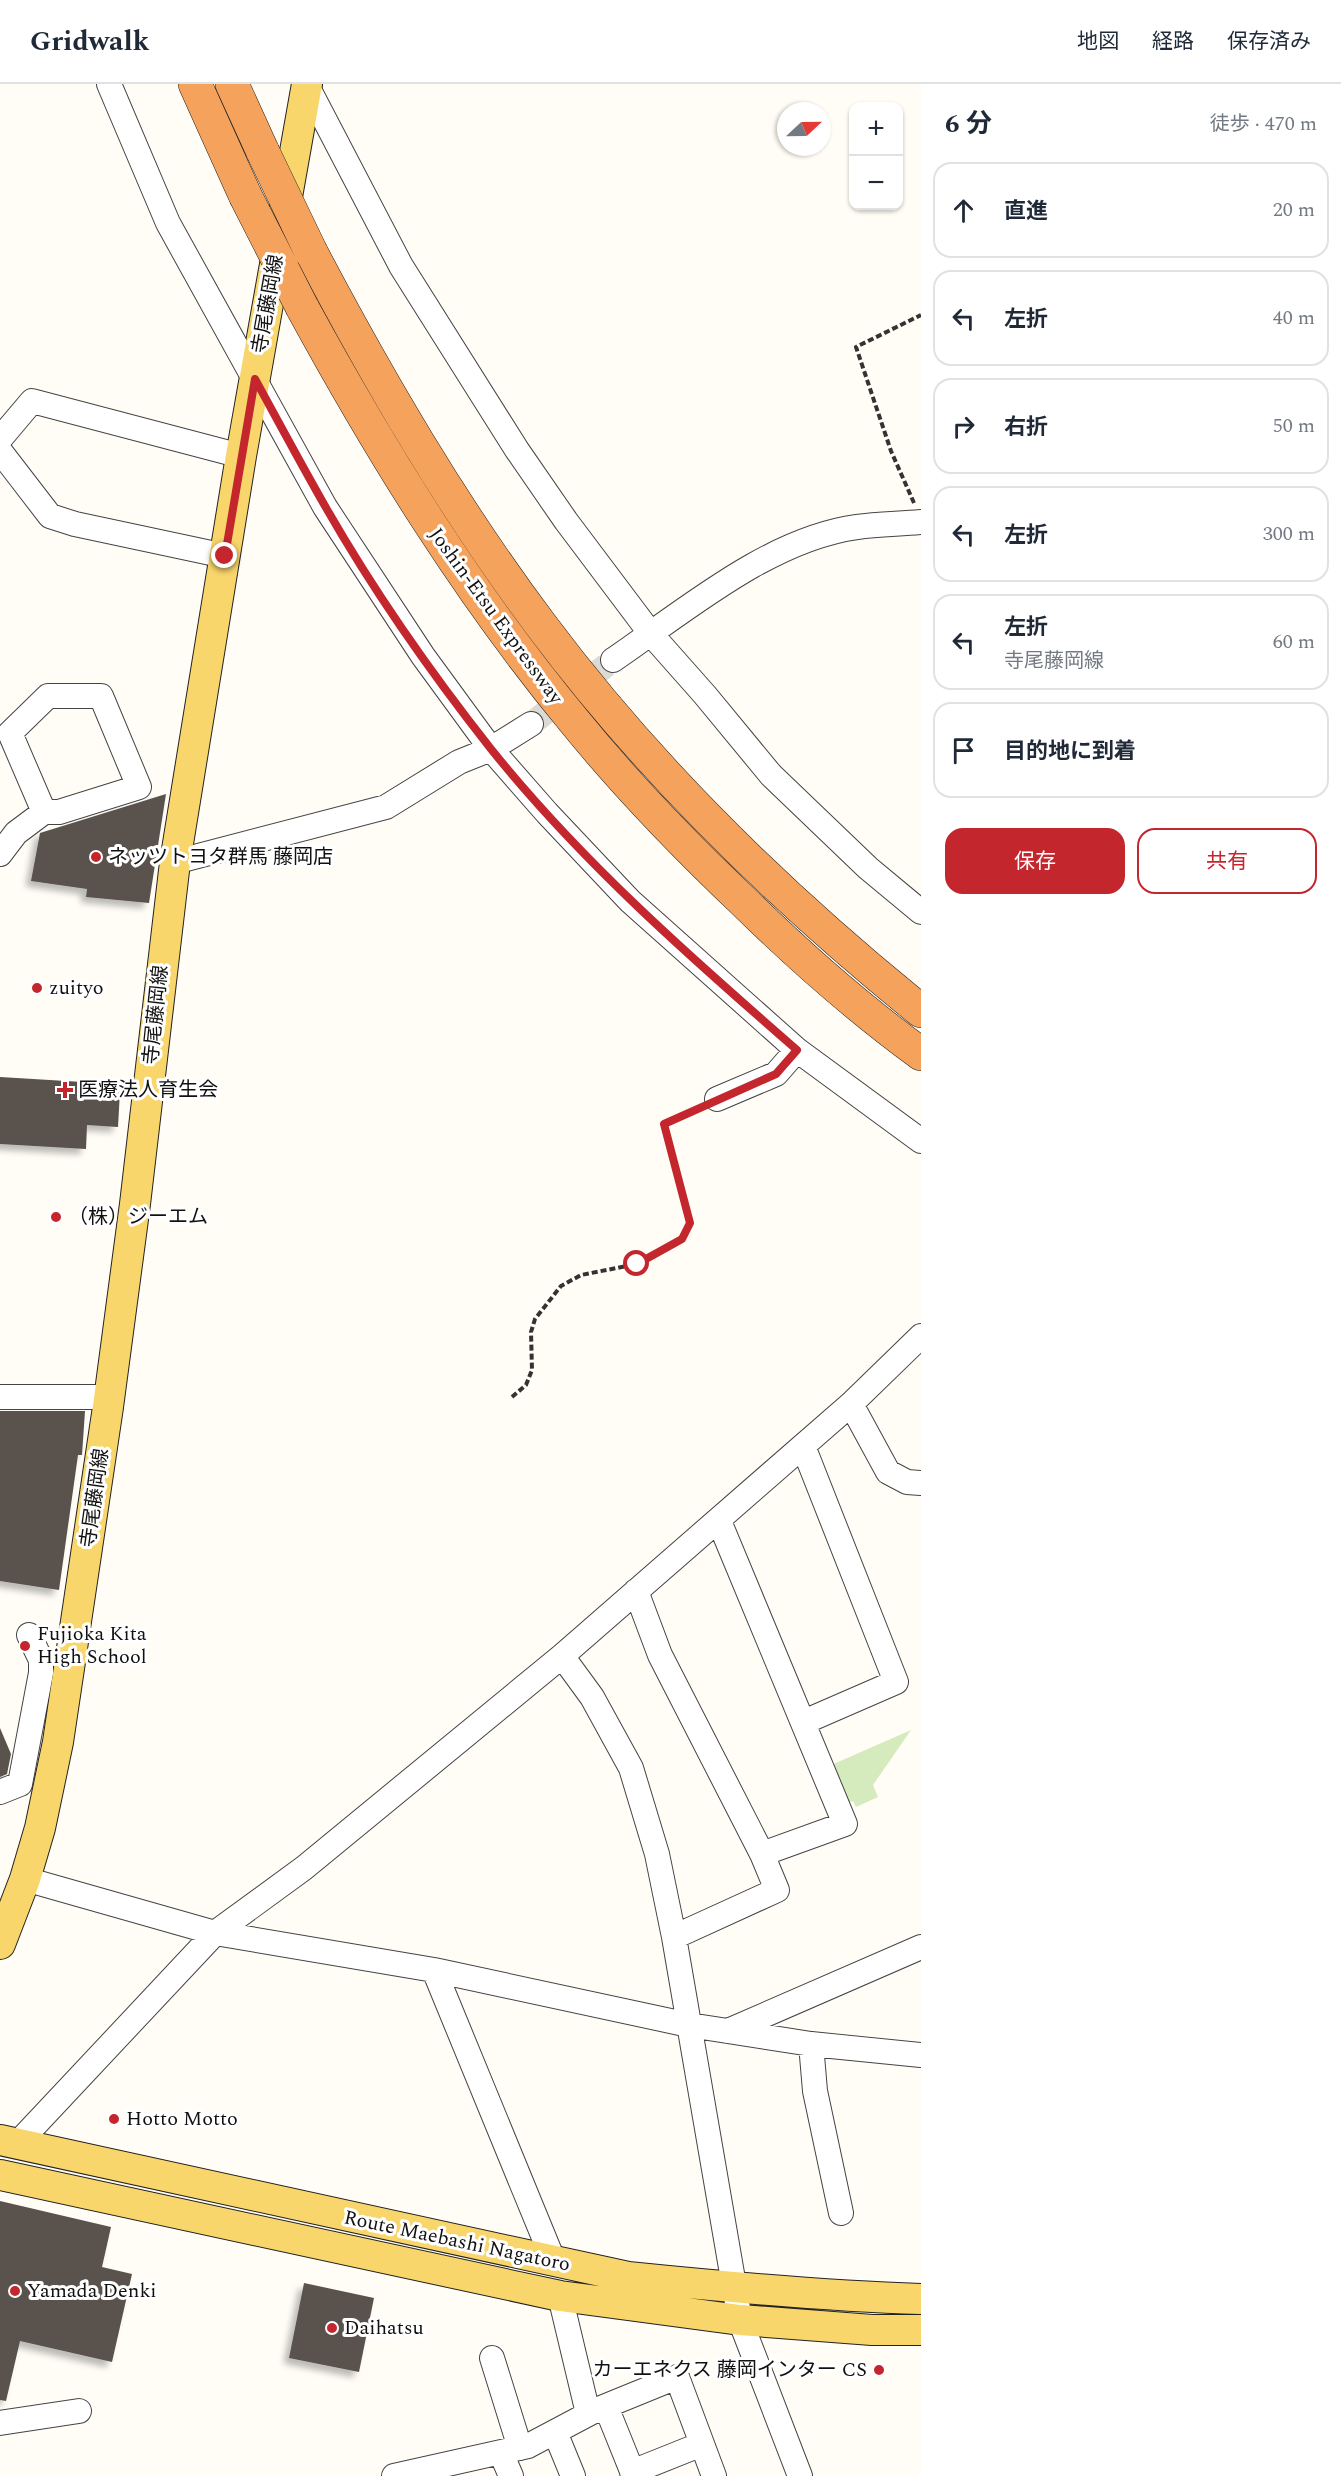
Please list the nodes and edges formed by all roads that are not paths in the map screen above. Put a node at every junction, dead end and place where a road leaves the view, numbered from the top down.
1 (109, 84) edge
2 (195, 84) edge
3 (232, 84) edge
4 (306, 85) edge
5 (255, 379) junction
6 (0, 439) edge
7 (0, 451) edge
8 (241, 456) junction
9 (919, 516) edge
10 (225, 556) junction
11 (651, 634) junction
12 (613, 660) tunnel mouth
13 (531, 724) tunnel mouth
14 (491, 749) junction
15 (44, 812) junction
16 (8, 832) edge
17 (0, 854) edge
18 (175, 862) junction
19 (921, 912) edge
20 (921, 1011) edge
21 (797, 1050) junction
22 (921, 1054) edge
23 (717, 1099) road end
24 (921, 1142) edge
25 (921, 1335) edge
26 (0, 1397) edge
27 (110, 1397) junction
28 (851, 1404) junction
29 (803, 1446) junction
30 (921, 1483) edge
31 (719, 1521) junction
32 (636, 1592) junction
33 (29, 1635) dead end
34 (562, 1656) junction
35 (804, 1722) junction
36 (0, 1792) edge
37 (762, 1854) junction
38 (25, 1879) junction
39 (215, 1933) junction
40 (674, 1937) junction
41 (0, 1944) edge
42 (921, 1947) edge
43 (434, 1970) junction
44 (689, 2025) junction
45 (728, 2031) junction
46 (811, 2044) junction
47 (921, 2055) edge
48 (8, 2142) edge
49 (0, 2175) edge
50 (841, 2213) dead end
51 (554, 2262) junction
52 (734, 2288) junction
53 (560, 2296) junction
54 (921, 2299) edge
55 (740, 2320) junction
56 (921, 2330) edge
57 (492, 2358) dead end
58 (596, 2410) junction
59 (79, 2411) dead end
60 (0, 2423) edge
61 (555, 2432) junction
62 (702, 2444) junction
63 (511, 2450) junction
64 (633, 2474) edge
65 (394, 2476) edge
66 (511, 2476) edge
67 (573, 2476) edge
68 (714, 2476) edge
69 (800, 2476) edge

1 - 5 street
2 - 22 highway, Joshin-Etsu Expressway, bridge
3 - 20 highway, Joshin-Etsu Expressway, bridge
4 - 5 main road, 寺尾藤岡線
4 - 11 street
5 - 8 main road, 寺尾藤岡線
5 - 14 street
6 - 8 street
7 - 10 street
8 - 10 main road, 寺尾藤岡線
9 - 11 street
10 - 18 main road, 寺尾藤岡線
11 - 12 street
11 - 19 street
13 - 14 street
14 - 18 street
14 - 21 street
15 - 15 street
15 - 16 street
16 - 17 street
18 - 27 main road, 寺尾藤岡線
21 - 23 street
21 - 24 street
25 - 28 street
26 - 27 street
27 - 38 main road, 寺尾藤岡線
28 - 29 street
28 - 30 street
29 - 31 street
29 - 35 street
31 - 32 street
31 - 35 street
32 - 34 street
32 - 37 street
33 - 36 street
34 - 39 street
34 - 40 street
35 - 37 street
37 - 40 street
38 - 39 street
38 - 41 main road, 寺尾藤岡線
39 - 43 street
39 - 48 street
40 - 44 street
42 - 45 street
43 - 44 street
43 - 51 street
44 - 45 street
44 - 52 street
45 - 46 street
46 - 47 street
46 - 50 street
48 - 51 main road, Route Maebashi Nagatoro
49 - 53 main road, Route Maebashi Nagatoro
51 - 52 main road, Route Maebashi Nagatoro
52 - 54 main road, Route Maebashi Nagatoro
52 - 55 street
53 - 55 main road, Route Maebashi Nagatoro
53 - 58 street
55 - 56 main road, Route Maebashi Nagatoro
55 - 69 street
57 - 63 street
58 - 61 street
58 - 62 street
58 - 64 street
59 - 60 street
61 - 63 street
61 - 67 street
62 - 64 street
62 - 68 street
63 - 65 street
63 - 66 street

